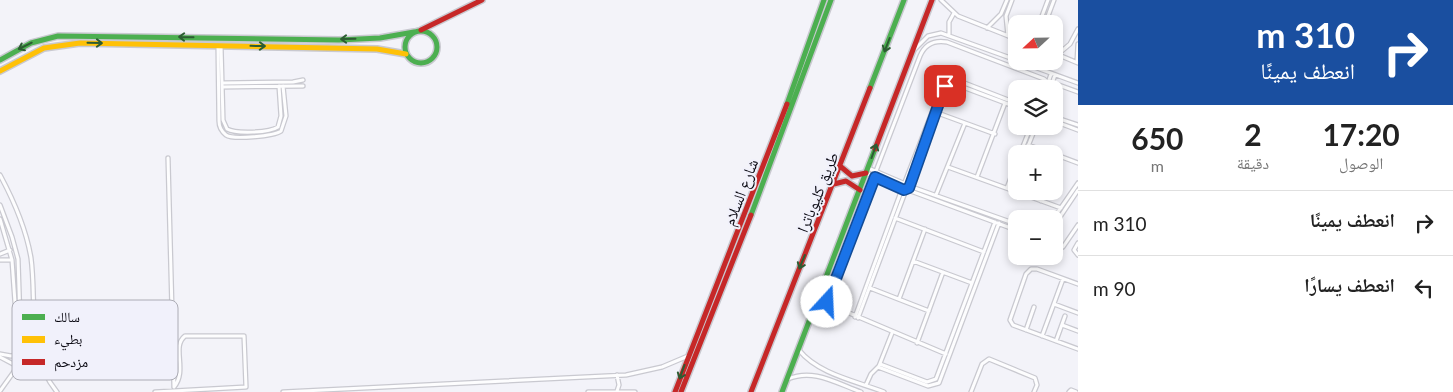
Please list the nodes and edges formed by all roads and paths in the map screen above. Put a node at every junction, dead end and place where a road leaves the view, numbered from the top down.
1 (482, 0) edge
2 (824, 0) edge
3 (831, 0) edge
4 (904, 0) edge
5 (932, 0) edge
6 (941, 0) edge
7 (1007, 0) edge
8 (1012, 0) edge
9 (1048, 0) edge
10 (1054, 0) edge
11 (954, 13) junction
12 (1001, 14) junction
13 (1042, 15) edge
14 (1048, 15) edge
15 (1006, 16) junction
16 (988, 28) junction
17 (1078, 29) edge
18 (421, 30) junction
19 (414, 32) junction
20 (949, 34) junction
21 (141, 36) junction
22 (154, 36) junction
23 (1008, 36) joint
24 (380, 38) junction
25 (141, 44) junction
26 (155, 44) junction
27 (1078, 44) edge
28 (220, 46) junction
29 (380, 49) junction
30 (1063, 49) edge
31 (912, 52) junction
32 (406, 54) junction
33 (1008, 57) edge
34 (1063, 57) edge
35 (0, 60) edge
36 (220, 62) junction
37 (1077, 62) edge
38 (1042, 70) edge
39 (0, 71) edge
40 (1053, 74) junction
41 (303, 80) dead end
42 (1045, 80) edge
43 (1052, 80) edge
44 (1078, 83) edge
45 (290, 84) junction
46 (222, 85) junction
47 (281, 86) junction
48 (303, 86) dead end
49 (1063, 86) edge
50 (980, 91) junction
51 (1078, 92) edge
52 (1008, 100) edge
53 (1005, 103) junction
54 (1008, 104) edge
55 (935, 112) junction
56 (1063, 120) edge
57 (965, 123) junction
58 (1063, 124) edge
59 (1078, 125) edge
60 (1078, 130) edge
61 (257, 133) junction
62 (995, 134) junction
63 (1032, 135) edge
64 (922, 142) junction
65 (1028, 145) edge
66 (1063, 157) edge
67 (168, 158) dead end
68 (1078, 163) edge
69 (840, 166) junction
70 (948, 167) junction
71 (867, 171) junction
72 (876, 171) junction
73 (0, 175) edge
74 (875, 177) junction
75 (977, 177) junction
76 (884, 178) junction
77 (834, 184) junction
78 (905, 186) junction
79 (1078, 186) edge
80 (1007, 188) edge
81 (860, 190) junction
82 (936, 196) junction
83 (1041, 201) edge
84 (0, 205) edge
85 (965, 208) junction
86 (1061, 208) joint
87 (1063, 211) edge
88 (894, 217) junction
89 (0, 219) edge
90 (1008, 221) edge
91 (997, 223) junction
92 (1078, 225) edge
93 (1008, 227) edge
94 (925, 229) junction
95 (1078, 243) edge
96 (1063, 247) dead end
97 (10, 250) junction
98 (984, 252) junction
99 (0, 254) edge
100 (1078, 255) edge
101 (0, 260) edge
102 (12, 260) junction
103 (913, 261) junction
104 (943, 272) junction
105 (1063, 279) junction
106 (972, 283) junction
107 (1078, 284) edge
108 (868, 290) junction
109 (717, 291) junction
110 (899, 299) junction
111 (15, 300) edge
112 (19, 300) edge
113 (34, 300) edge
114 (172, 300) edge
115 (1054, 304) junction
116 (1034, 307) dead end
117 (929, 311) junction
118 (1078, 313) edge
119 (1065, 316) dead end
120 (857, 318) junction
121 (1062, 325) junction
122 (1026, 330) junction
123 (1078, 331) edge
124 (892, 333) junction
125 (1042, 336) junction
126 (1056, 341) junction
127 (917, 343) junction
128 (798, 349) junction
129 (1078, 349) edge
130 (946, 354) junction
131 (0, 356) edge
132 (688, 356) junction
133 (12, 363) edge
134 (879, 366) junction
135 (818, 367) junction
136 (12, 374) edge
137 (617, 375) junction
138 (815, 375) junction
139 (50, 380) edge
140 (174, 380) edge
141 (178, 380) edge
142 (178, 380) edge
143 (786, 380) junction
144 (866, 385) junction
145 (174, 386) junction
146 (0, 391) edge
147 (204, 391) edge
148 (617, 391) junction
149 (57, 392) edge
150 (155, 392) edge
151 (171, 392) edge
152 (283, 392) edge
153 (588, 392) edge
154 (635, 392) edge
155 (675, 392) edge
156 (681, 392) edge
157 (752, 392) edge
158 (782, 392) edge
159 (861, 392) edge
160 (884, 392) edge
161 (972, 392) edge
162 (1034, 392) edge
163 (1068, 392) edge
164 (1076, 392) edge

1 - 18 main road
2 - 109 main road, شارع السلام
3 - 109 main road, شارع السلام
4 -> 69 main road, طريق كليوباترا
5 - 31 main road
6 - 11 street
7 - 12 street
8 - 15 street
9 - 13 street
10 - 14 street
11 - 16 street
11 - 20 street
12 - 15 street
12 - 16 street
15 - 23 street
16 - 23 street
17 - 30 street
18 - 19 main road
18 - 32 main road
19 - 24 main road
19 - 32 main road
20 - 31 street
20 - 33 street
21 - 22 main road
21 - 25 main road
21 -> 35 main road
24 -> 22 main road
22 - 26 main road
24 - 29 main road
25 - 26 main road
39 -> 25 main road
26 - 28 main road
27 - 37 street
28 -> 29 main road
28 - 36 street
29 - 32 main road
71 -> 31 main road
34 - 37 street
36 - 46 street
36 - 61 street
38 - 40 street
40 - 43 street
40 - 44 street
41 - 45 street
42 - 72 street
45 - 46 street
45 - 47 street
45 - 48 street
46 - 47 street
46 - 61 street
47 - 61 street
49 - 51 street
50 - 52 street
50 - 53 street
50 - 55 street
50 - 64 street
53 - 54 street
53 - 62 street
55 - 57 street
55 - 64 street
56 - 59 street
57 - 62 street
57 - 70 street
58 - 60 street
62 - 75 street
63 - 65 street
64 - 78 street
66 - 68 street
67 - 114 street
69 - 71 main road
69 - 77 main road, طريق كليوباترا
70 - 75 street
70 - 82 street
71 - 72 street
71 - 74 street
71 - 81 main road
72 - 76 street
73 - 113 street
74 - 76 street
74 - 120 street
75 - 80 street
76 - 78 street
77 - 81 main road
77 -> 157 main road, طريق كليوباترا
78 - 82 street
78 - 85 street
78 - 88 street
79 - 86 street
79 - 87 street
81 - 128 main road
82 - 85 street
83 - 86 street
84 - 112 street
85 - 90 street
85 - 91 street
88 - 94 street
88 - 108 street
89 - 97 street
91 - 93 street
91 - 98 street
91 - 134 street
92 - 96 street
94 - 98 street
94 - 103 street
95 - 100 street
97 - 99 street
97 - 102 street
98 - 106 street
101 - 102 street
102 - 111 street
103 - 104 street
103 - 110 street
104 - 106 street
104 - 117 street
105 - 107 street
105 - 115 street
105 - 122 street
106 - 130 street
108 - 110 street
108 - 120 street
109 - 132 main road, شارع السلام
109 - 156 main road, شارع السلام
110 - 117 street
115 - 118 street
115 - 125 street
116 - 122 street
117 - 127 street
119 - 121 street
120 - 124 street
121 - 123 street
121 - 126 street
122 - 125 street
124 - 127 street
124 - 134 street
125 - 126 street
126 - 129 street
127 - 130 street
128 - 135 street
128 - 143 main road
130 - 134 street
131 - 133 street
132 - 137 street
132 -> 155 main road, شارع السلام
134 - 144 street
135 - 138 street
135 - 144 street
136 - 146 street
137 - 148 street
137 - 152 street
138 - 143 street
138 - 159 street
139 - 149 street
140 - 145 street
141 - 145 street
142 - 147 street
143 - 158 main road
144 - 160 street
145 - 151 street
147 - 151 street
148 - 153 street
148 - 154 street
150 - 151 street
161 - 162 street
163 - 164 street

